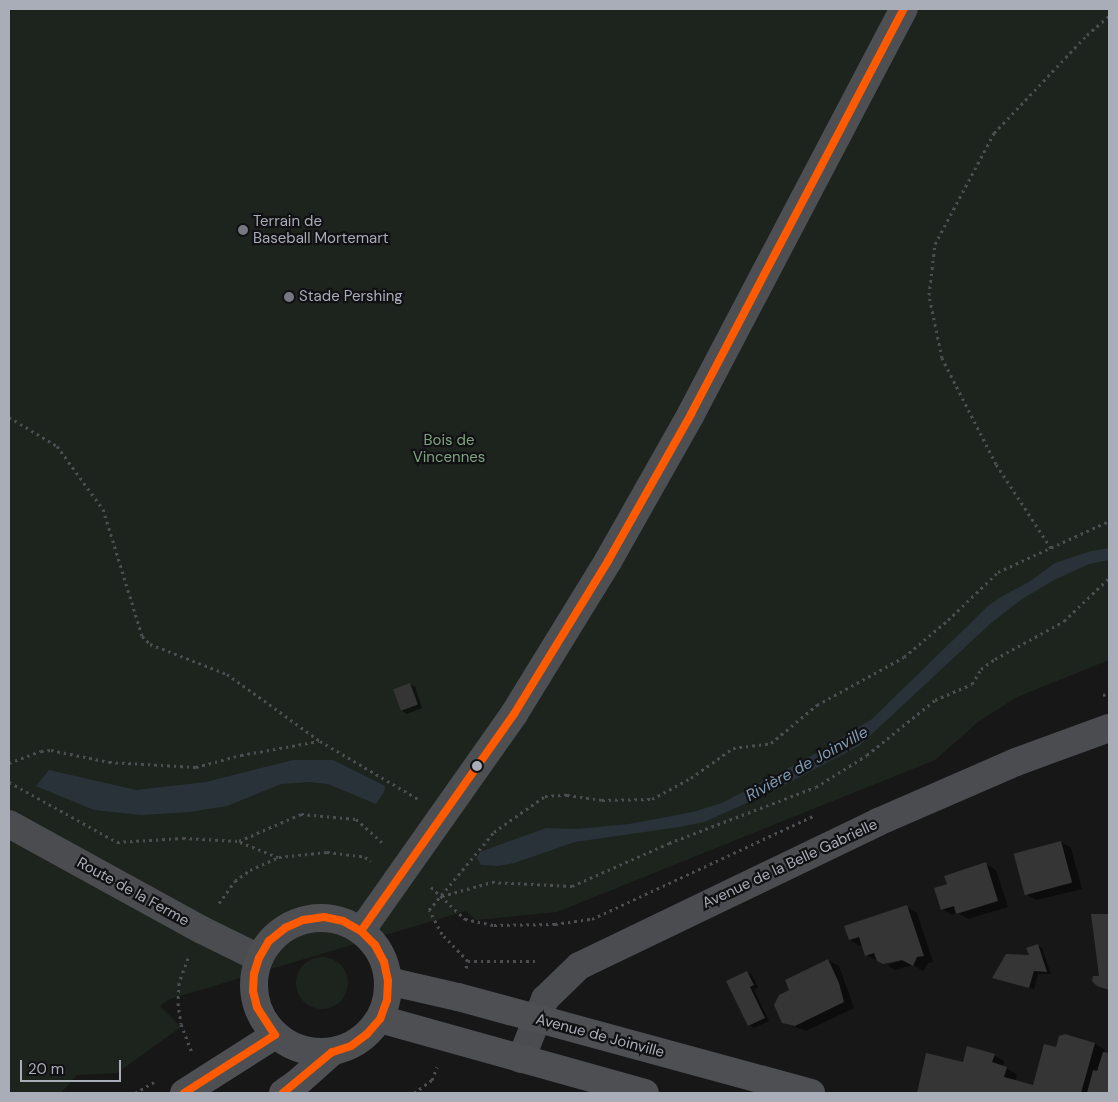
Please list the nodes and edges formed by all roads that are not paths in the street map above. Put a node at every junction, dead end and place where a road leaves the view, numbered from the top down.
1 (904, 9) edge
2 (1109, 728) edge
3 (9, 824) edge
4 (361, 931) junction
5 (259, 958) junction
6 (388, 981) junction
7 (380, 1018) junction
8 (536, 1019) junction
9 (275, 1035) junction
10 (332, 1052) junction
11 (521, 1059) junction
12 (184, 1093) edge
13 (283, 1093) edge
14 (645, 1093) edge
15 (811, 1093) edge

1 - 4 main road
2 - 8 street, Avenue de la Belle Gabrielle
3 - 5 street, Route de la Ferme
4 - 5 main road
4 - 6 main road
5 - 9 main road
6 - 7 main road
6 - 8 main road, Avenue de Joinville
7 - 10 main road
7 - 11 main road
8 - 11 street, Avenue de la Belle Gabrielle
8 - 15 main road, Avenue de Joinville
9 - 10 main road
9 - 12 main road
10 - 13 main road
11 - 14 main road

